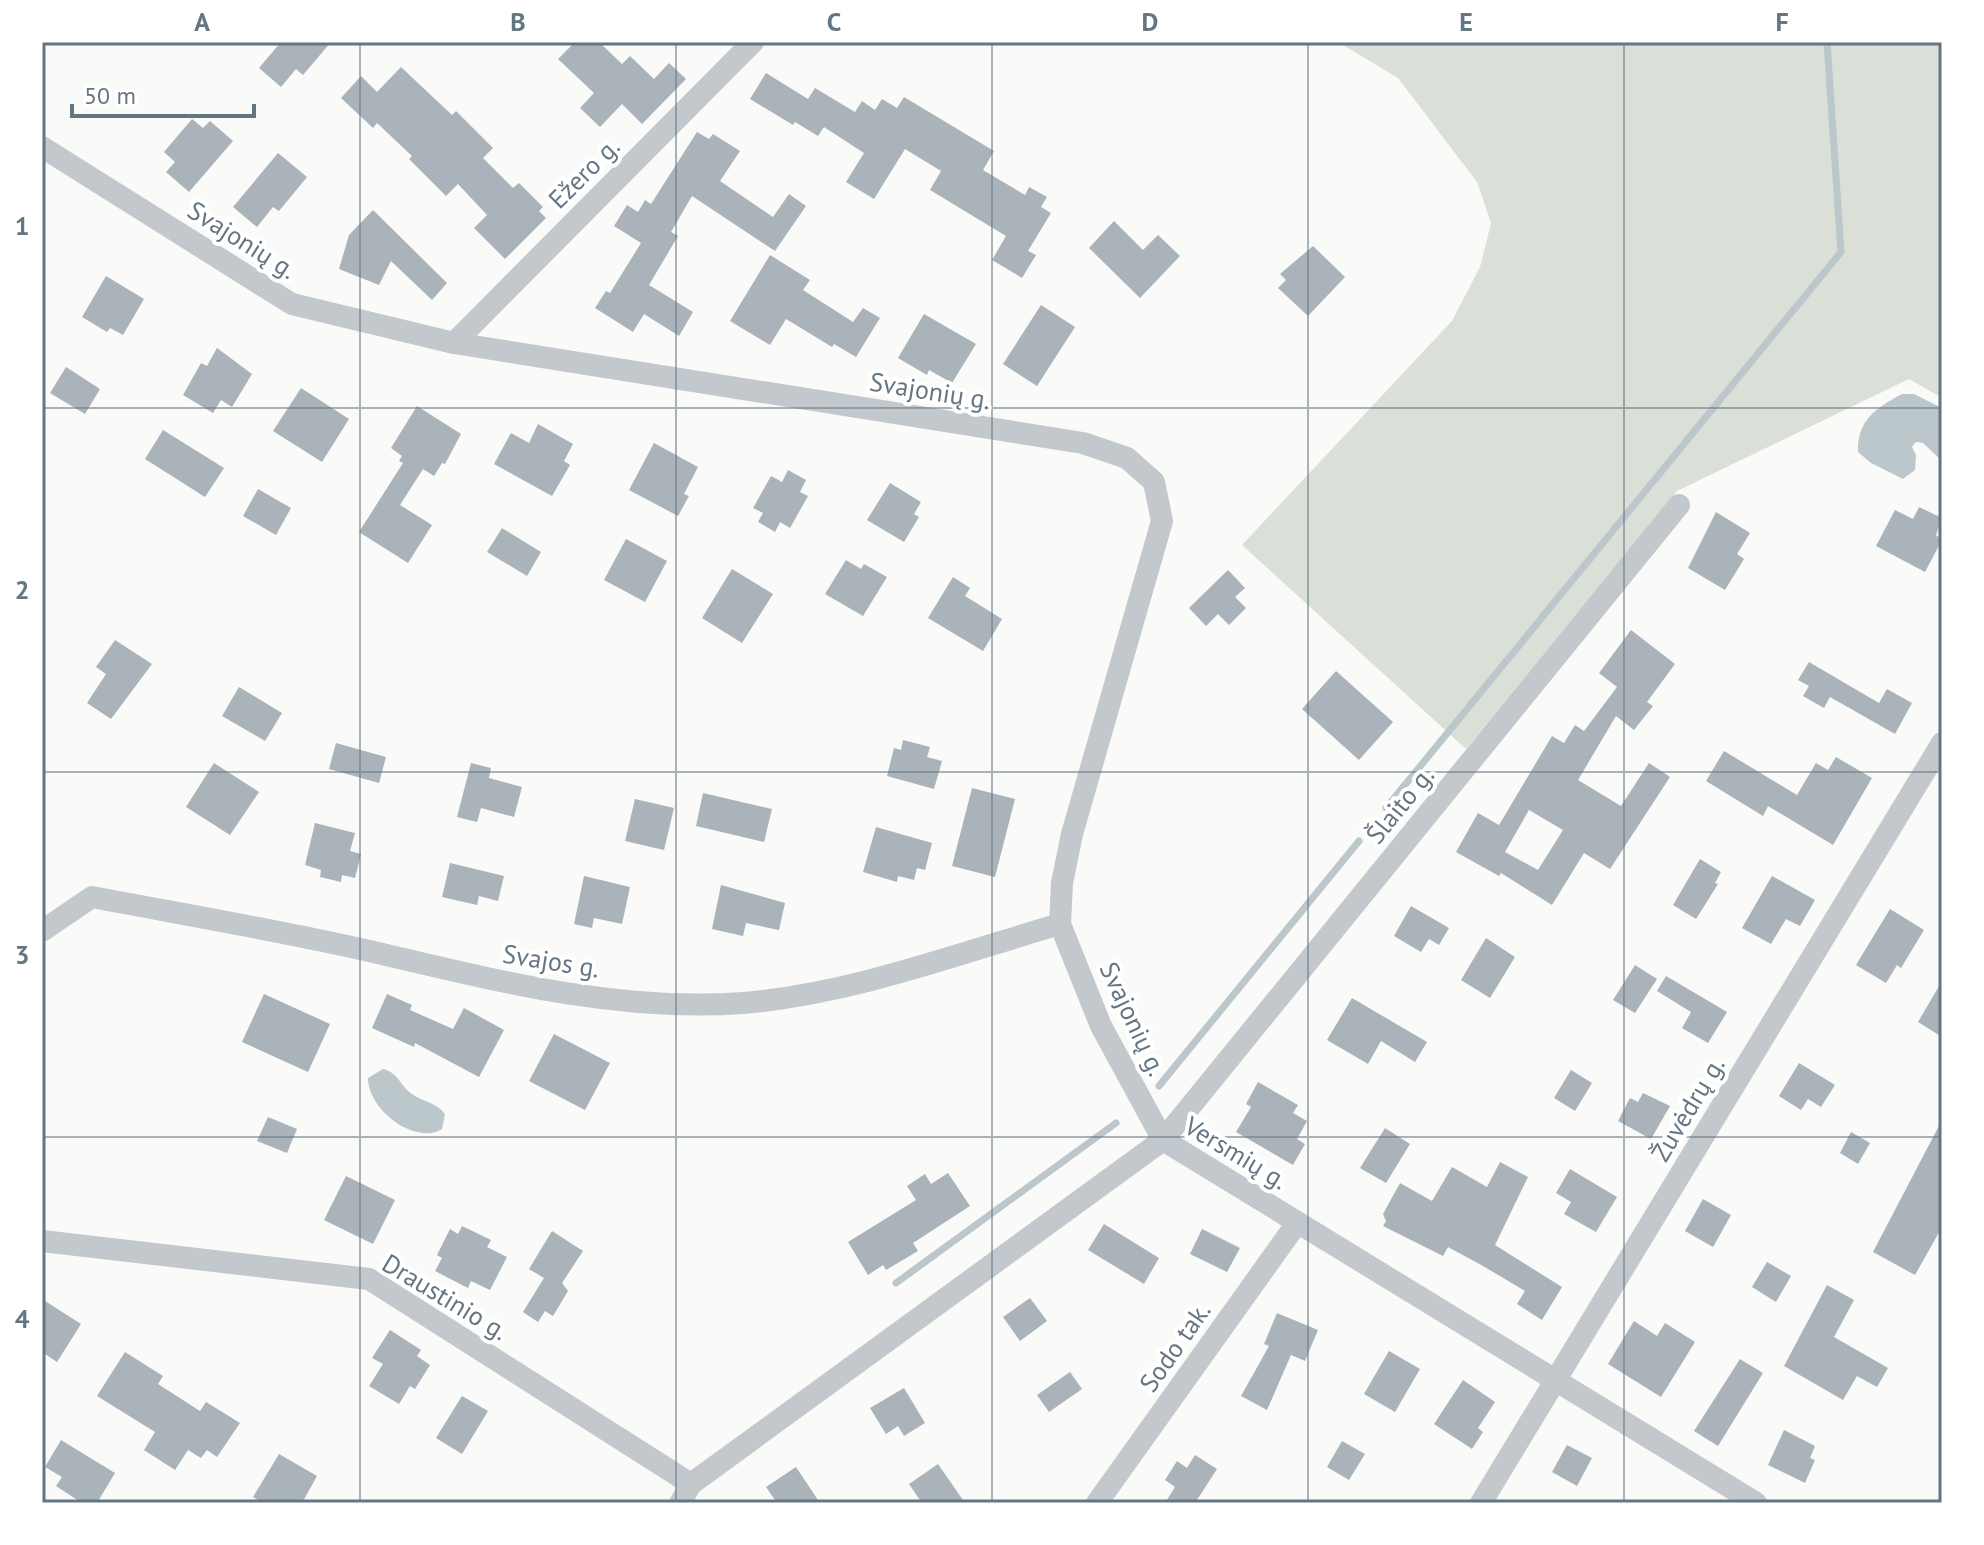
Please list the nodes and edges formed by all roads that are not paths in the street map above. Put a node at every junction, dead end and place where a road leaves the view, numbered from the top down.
1 (753, 42) edge
2 (42, 147) edge
3 (454, 343) junction
4 (1679, 505) dead end
5 (1942, 743) edge
6 (1060, 924) junction
7 (42, 931) edge
8 (1163, 1140) junction
9 (1297, 1223) junction
10 (42, 1241) edge
11 (1556, 1381) junction
12 (685, 1494) edge
13 (1097, 1503) edge
14 (1481, 1503) edge
15 (1756, 1503) edge

1 - 3 street, Ežero g.
2 - 3 street, Svajonių g.
3 - 6 street, Svajonių g.
4 - 8 street, Šlaito g.
5 - 11 street, Žuvėdrų g.
6 - 7 street, Svajos g.
6 - 8 street, Svajonių g.
8 - 9 street, Versmių g.
8 - 12 street, Versmių g.
9 - 11 street, Versmių g.
9 - 13 street, Sodo tak.
10 - 12 street, Draustinio g.
11 - 14 street, Žuvėdrų g.
11 - 15 street, Versmių g.

